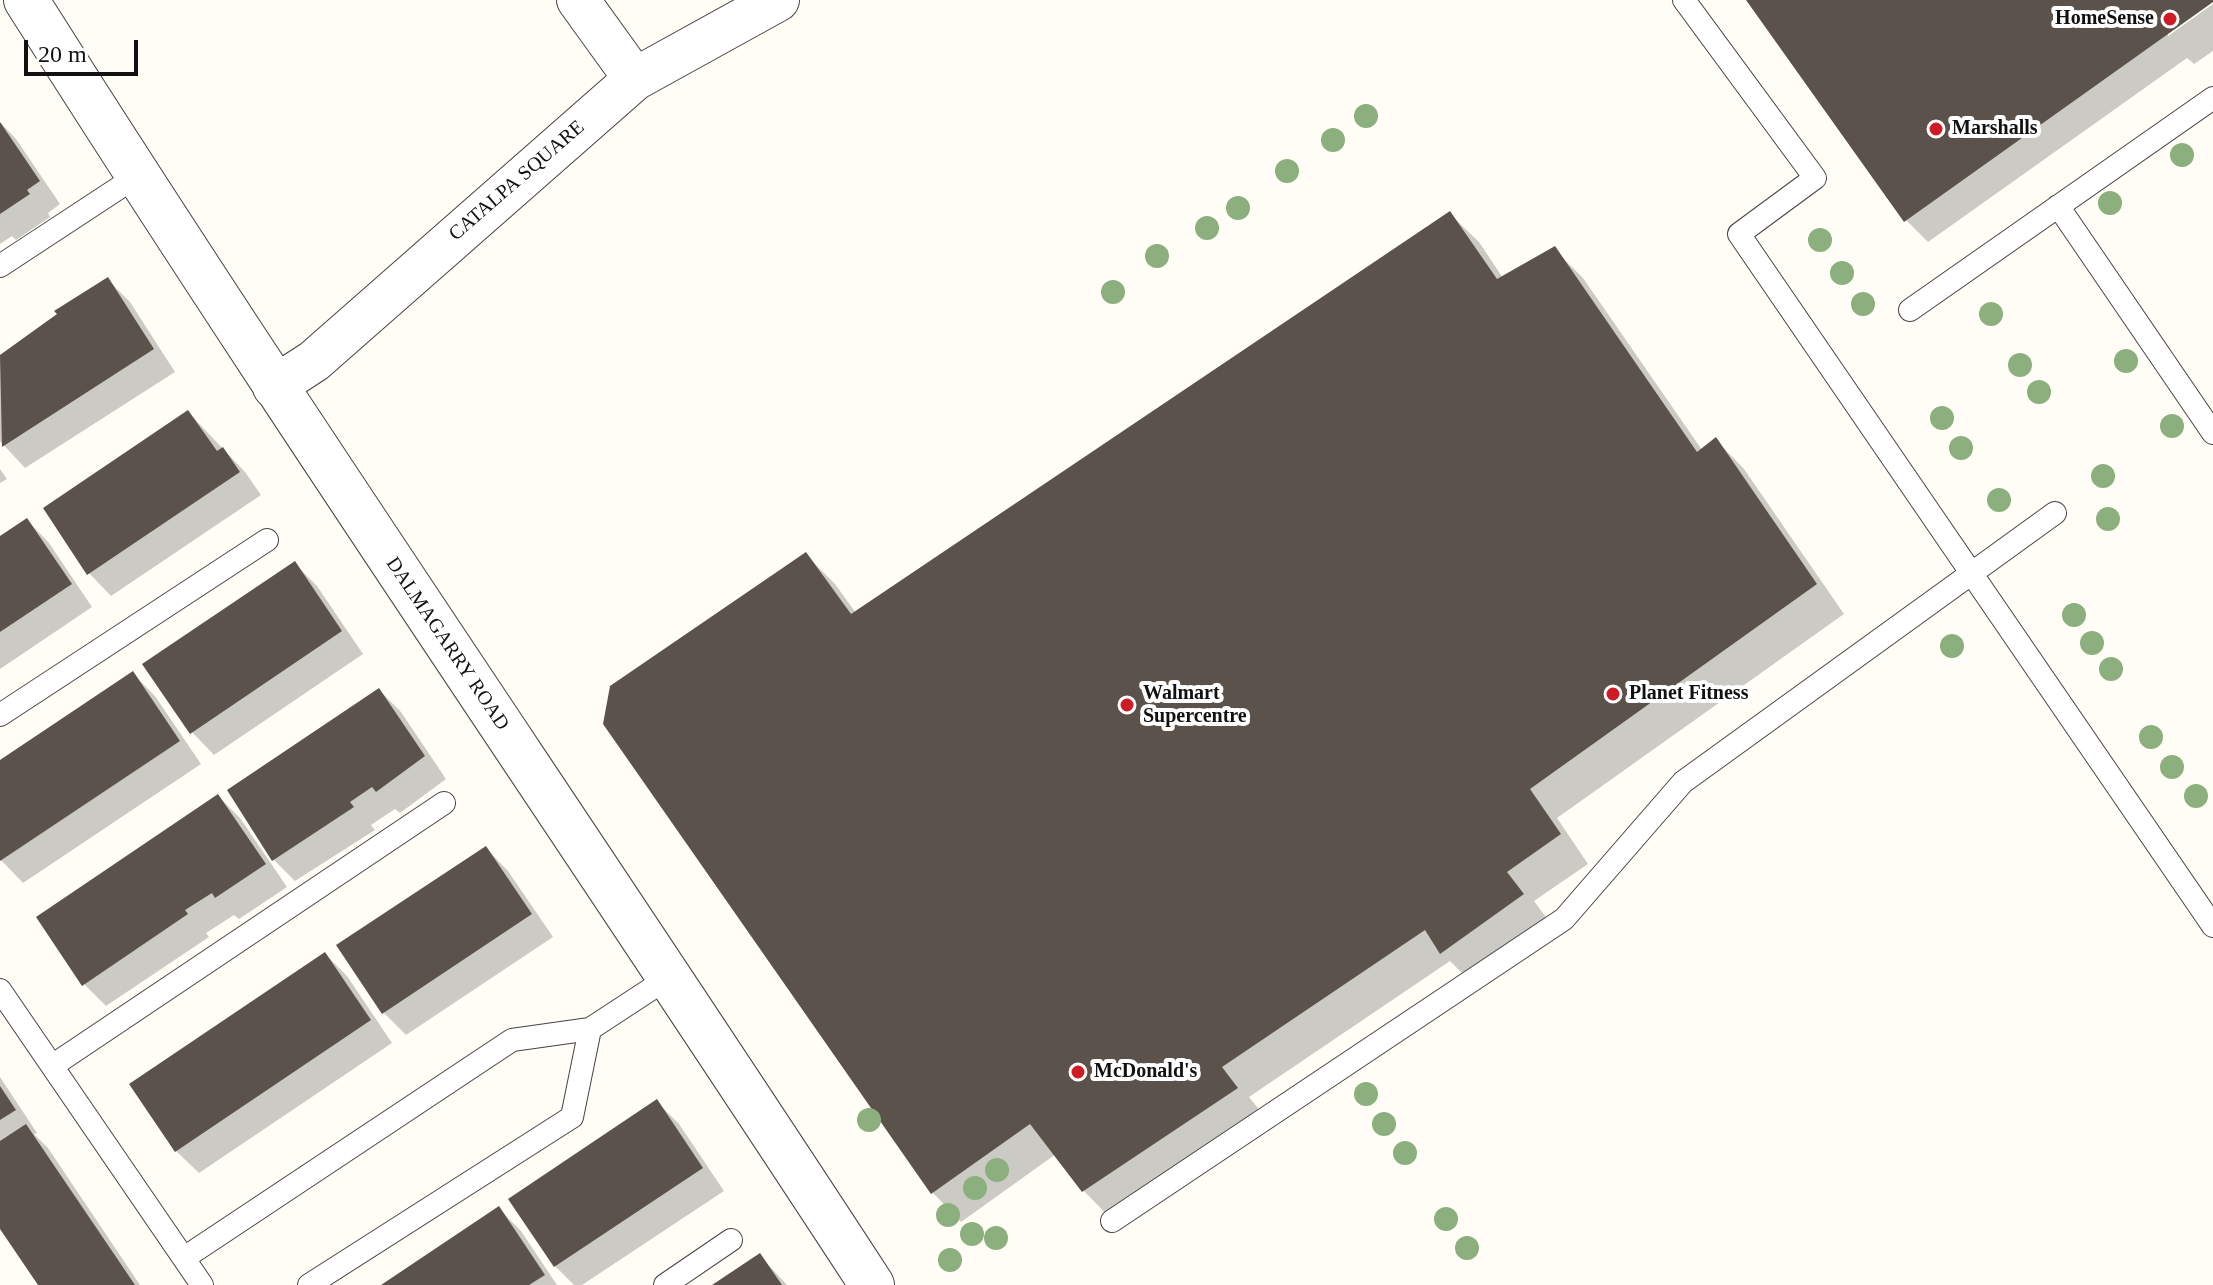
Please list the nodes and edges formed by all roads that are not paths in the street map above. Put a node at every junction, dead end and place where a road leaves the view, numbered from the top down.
1 (26, 0) edge
2 (578, 0) edge
3 (778, 0) edge
4 (1684, 0) edge
5 (635, 79) junction
6 (2213, 98) edge
7 (137, 176) junction
8 (2058, 206) junction
9 (0, 266) edge
10 (1910, 310) dead end
11 (274, 387) junction
12 (2213, 433) edge
13 (2055, 513) dead end
14 (267, 540) dead end
15 (1971, 574) junction
16 (0, 715) edge
17 (444, 803) dead end
18 (2213, 926) edge
19 (671, 976) junction
20 (0, 990) edge
21 (590, 1029) junction
22 (52, 1066) junction
23 (1112, 1221) dead end
24 (731, 1240) dead end
25 (184, 1258) junction
26 (202, 1285) edge
27 (309, 1285) edge
28 (665, 1285) edge
29 (872, 1285) edge

1 - 7 street, DALMAGARRY ROAD
2 - 5 street
3 - 5 street, CATALPA SQUARE
4 - 15 lane
5 - 11 street, CATALPA SQUARE
6 - 8 lane
7 - 9 lane
7 - 11 street, DALMAGARRY ROAD
8 - 10 lane
8 - 12 lane
11 - 19 street, DALMAGARRY ROAD
13 - 15 lane
14 - 16 lane
15 - 18 lane
15 - 23 lane
17 - 22 lane
19 - 21 lane
19 - 29 street, DALMAGARRY ROAD
20 - 22 lane
21 - 25 lane
21 - 27 lane
22 - 25 lane
24 - 28 lane
25 - 26 lane

